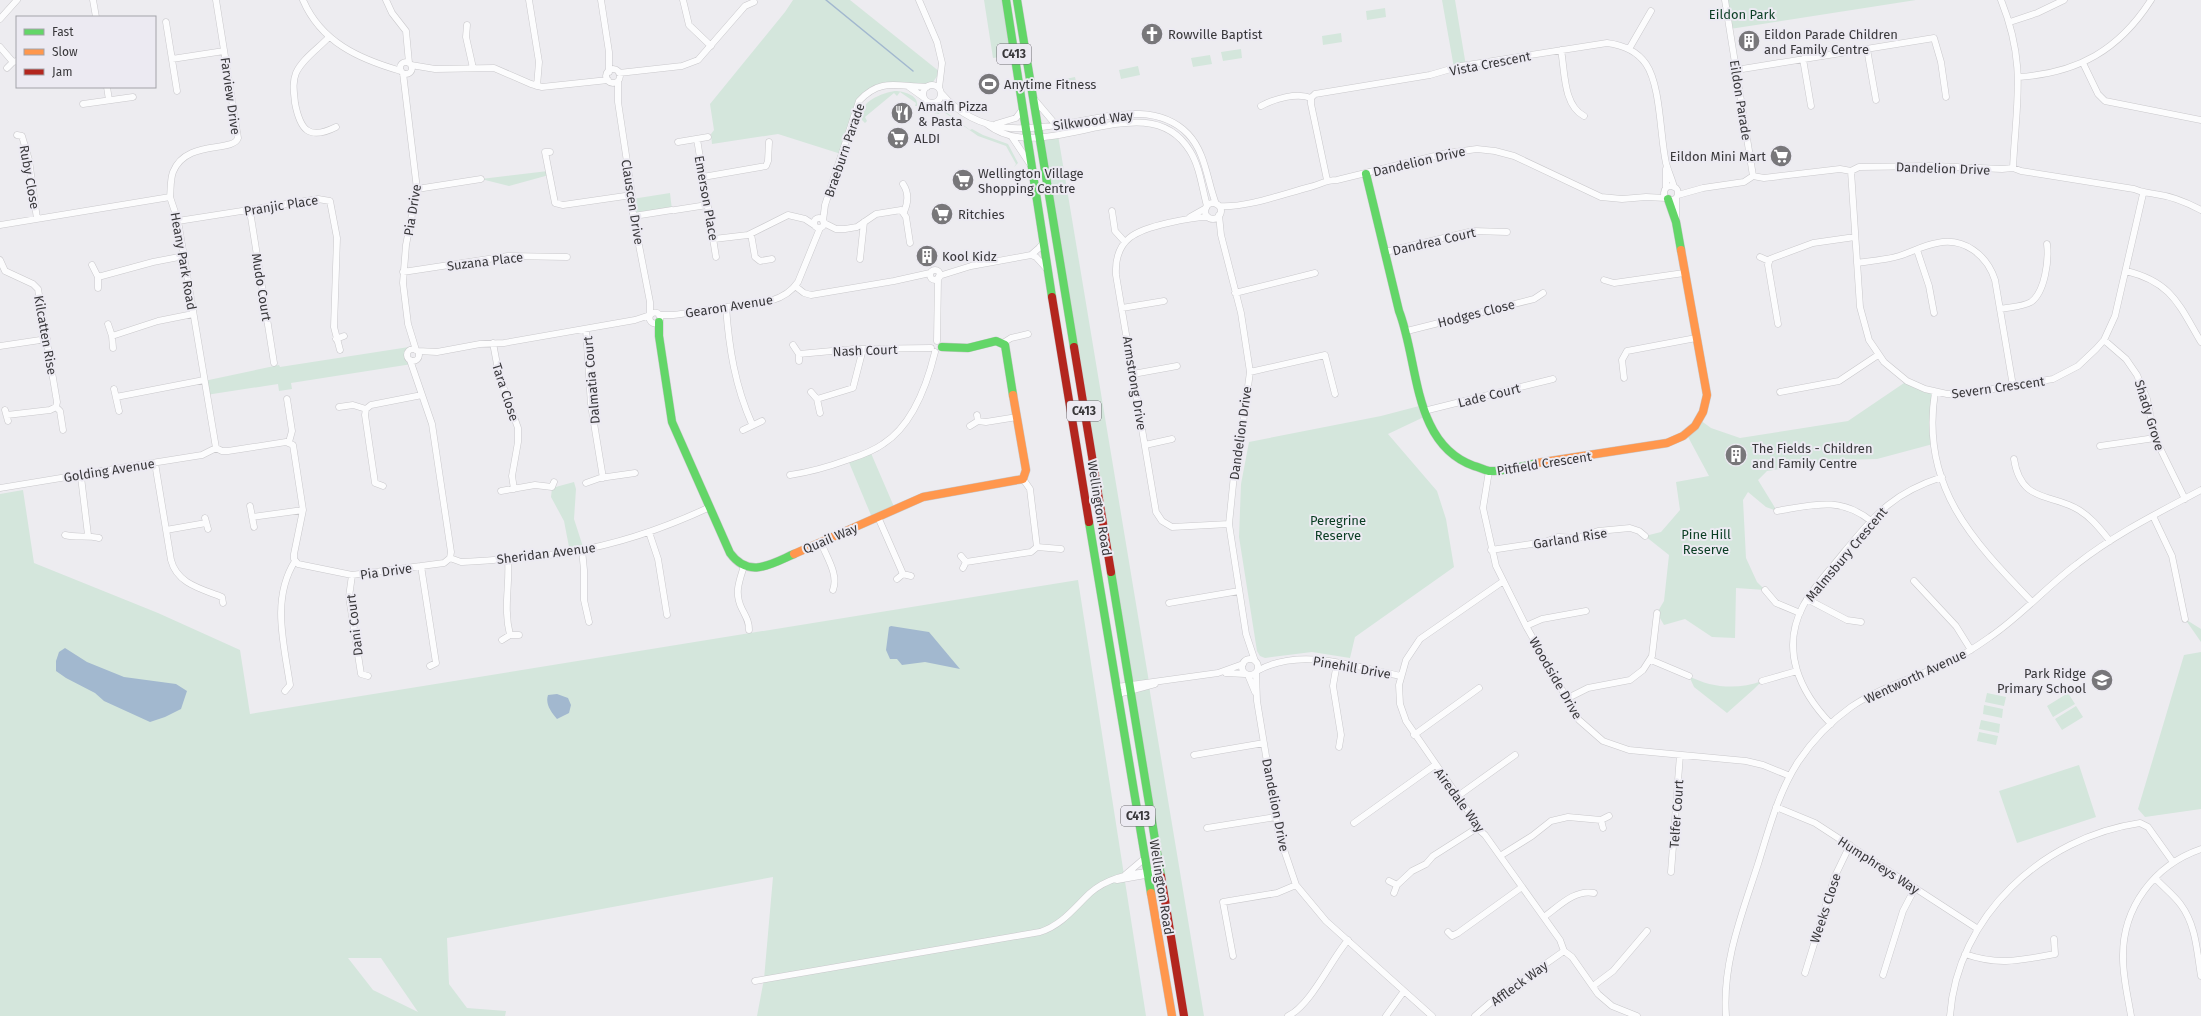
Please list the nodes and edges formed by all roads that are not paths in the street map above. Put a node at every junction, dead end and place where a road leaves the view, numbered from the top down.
1 (11, 0) edge
2 (17, 0) edge
3 (93, 0) edge
4 (216, 0) edge
5 (303, 0) edge
6 (386, 0) edge
7 (530, 0) edge
8 (601, 0) edge
9 (683, 0) edge
10 (919, 0) edge
11 (1006, 0) edge
12 (1017, 0) edge
13 (1725, 0) edge
14 (2002, 0) edge
15 (2064, 0) edge
16 (2151, 0) edge
17 (754, 2) dead end
18 (1651, 11) dead end
19 (6, 13) junction
20 (96, 16) edge
21 (0, 19) edge
22 (166, 22) dead end
23 (2010, 22) junction
24 (467, 25) dead end
25 (330, 37) junction
26 (711, 46) junction
27 (0, 47) edge
28 (1629, 48) junction
29 (1867, 49) junction
30 (224, 50) junction
31 (1561, 50) junction
32 (609, 52) junction
33 (172, 59) junction
34 (1803, 59) junction
35 (15, 62) edge
36 (2083, 63) junction
37 (8, 68) dead end
38 (406, 68) junction
39 (473, 68) junction
40 (1736, 70) junction
41 (608, 72) junction
42 (940, 72) junction
43 (618, 76) junction
44 (2019, 77) junction
45 (591, 80) junction
46 (609, 81) junction
47 (537, 86) junction
48 (929, 86) junction
49 (909, 87) junction
50 (107, 88) edge
51 (177, 91) dead end
52 (940, 91) junction
53 (133, 97) dead end
54 (923, 97) junction
55 (1032, 97) junction
56 (1946, 97) dead end
57 (1311, 98) junction
58 (109, 100) junction
59 (1876, 100) dead end
60 (618, 102) junction
61 (949, 102) junction
62 (936, 103) junction
63 (83, 104) dead end
64 (1261, 106) dead end
65 (1811, 106) dead end
66 (1023, 109) junction
67 (1115, 116) junction
68 (1584, 116) dead end
69 (2201, 120) edge
70 (1074, 122) junction
71 (988, 124) junction
72 (1116, 124) junction
73 (1056, 125) junction
74 (336, 127) dead end
75 (1037, 128) junction
76 (1026, 129) junction
77 (1075, 131) junction
78 (22, 135) dead end
79 (1012, 137) junction
80 (1039, 137) junction
81 (708, 138) dead end
82 (1028, 138) junction
83 (1191, 138) junction
84 (696, 139) junction
85 (678, 142) dead end
86 (769, 142) dead end
87 (1185, 143) junction
88 (545, 152) dead end
89 (1666, 164) junction
90 (1032, 167) junction
91 (2013, 168) junction
92 (1851, 171) junction
93 (1366, 174) junction
94 (1753, 176) junction
95 (703, 177) junction
96 (480, 179) dead end
97 (1327, 180) junction
98 (903, 184) dead end
99 (418, 189) junction
100 (1665, 189) junction
101 (1673, 194) junction
102 (2144, 194) junction
103 (632, 195) junction
104 (170, 197) junction
105 (1646, 197) junction
106 (2183, 203) junction
107 (707, 205) junction
108 (1217, 205) junction
109 (1236, 206) junction
110 (1206, 207) junction
111 (2201, 210) edge
112 (250, 211) junction
113 (1112, 211) dead end
114 (904, 212) junction
115 (2201, 213) edge
116 (1220, 214) junction
117 (634, 216) junction
118 (1208, 217) junction
119 (37, 219) junction
120 (1186, 219) junction
121 (178, 222) junction
122 (864, 222) junction
123 (819, 224) junction
124 (0, 225) edge
125 (1507, 232) dead end
126 (751, 234) junction
127 (1221, 235) junction
128 (1855, 237) junction
129 (714, 239) junction
130 (1045, 240) junction
131 (1125, 242) junction
132 (910, 243) dead end
133 (2047, 244) dead end
134 (1917, 250) junction
135 (1386, 252) junction
136 (1031, 255) junction
137 (184, 256) junction
138 (567, 257) dead end
139 (716, 257) dead end
140 (1760, 257) dead end
141 (772, 259) dead end
142 (860, 259) dead end
143 (0, 260) edge
144 (1769, 262) junction
145 (1857, 263) junction
146 (92, 264) dead end
147 (2, 270) edge
148 (2126, 271) junction
149 (403, 272) junction
150 (1049, 272) junction
151 (1315, 273) dead end
152 (1684, 273) junction
153 (935, 276) junction
154 (98, 277) junction
155 (1604, 280) dead end
156 (796, 286) junction
157 (98, 288) dead end
158 (1235, 293) junction
159 (1543, 293) dead end
160 (1164, 301) dead end
161 (726, 307) junction
162 (1122, 308) junction
163 (2001, 309) junction
164 (1934, 313) dead end
165 (193, 314) junction
166 (655, 318) junction
167 (108, 324) dead end
168 (408, 324) junction
169 (1778, 324) dead end
170 (586, 329) junction
171 (1407, 331) junction
172 (1028, 334) dead end
173 (112, 336) junction
174 (344, 336) dead end
175 (1696, 338) junction
176 (47, 339) junction
177 (336, 339) junction
178 (2104, 340) junction
179 (2201, 342) edge
180 (1003, 343) junction
181 (493, 344) junction
182 (793, 345) dead end
183 (0, 346) edge
184 (936, 347) junction
185 (113, 348) dead end
186 (863, 349) junction
187 (272, 350) junction
188 (340, 350) dead end
189 (409, 350) junction
190 (265, 351) dead end
191 (417, 351) junction
192 (437, 352) junction
193 (799, 354) junction
194 (1878, 355) junction
195 (415, 360) junction
196 (799, 361) dead end
197 (274, 363) dead end
198 (1177, 366) dead end
199 (1250, 372) junction
200 (1133, 374) junction
201 (1624, 378) dead end
202 (1553, 379) dead end
203 (204, 380) junction
204 (2013, 386) junction
205 (114, 389) dead end
206 (811, 392) dead end
207 (1780, 392) dead end
208 (1935, 392) junction
209 (1335, 394) dead end
210 (422, 396) junction
211 (116, 397) junction
212 (287, 399) dead end
213 (817, 399) junction
214 (56, 407) junction
215 (339, 407) dead end
216 (366, 408) junction
217 (119, 411) dead end
218 (1424, 411) junction
219 (820, 413) dead end
220 (7, 415) dead end
221 (1017, 417) junction
222 (762, 420) dead end
223 (752, 424) junction
224 (970, 426) dead end
225 (63, 430) dead end
226 (743, 430) dead end
227 (2155, 438) junction
228 (1172, 439) dead end
229 (289, 442) junction
230 (1145, 444) junction
231 (2100, 446) dead end
232 (216, 448) junction
233 (2014, 459) dead end
234 (155, 463) junction
235 (1489, 471) junction
236 (635, 473) dead end
237 (790, 475) dead end
238 (81, 477) junction
239 (1942, 477) junction
240 (603, 478) junction
241 (1024, 479) junction
242 (586, 483) dead end
243 (383, 486) dead end
244 (0, 488) edge
245 (514, 489) junction
246 (2201, 490) edge
247 (501, 491) dead end
248 (553, 494) dead end
249 (2185, 499) junction
250 (250, 506) dead end
251 (710, 507) junction
252 (302, 510) junction
253 (1777, 511) dead end
254 (2153, 516) junction
255 (252, 517) junction
256 (878, 517) junction
257 (1871, 521) junction
258 (206, 523) dead end
259 (1229, 524) junction
260 (254, 527) dead end
261 (166, 530) junction
262 (649, 532) junction
263 (65, 534) dead end
264 (88, 535) junction
265 (1645, 536) dead end
266 (99, 538) dead end
267 (2110, 540) junction
268 (821, 542) junction
269 (1038, 547) junction
270 (1061, 549) dead end
271 (582, 550) junction
272 (1491, 550) junction
273 (961, 556) dead end
274 (450, 558) junction
275 (508, 559) junction
276 (295, 561) junction
277 (421, 566) junction
278 (744, 566) junction
279 (903, 574) junction
280 (352, 575) junction
281 (911, 576) dead end
282 (897, 579) dead end
283 (1914, 581) dead end
284 (1502, 582) junction
285 (833, 590) dead end
286 (1765, 590) dead end
287 (1239, 591) junction
288 (224, 597) dead end
289 (1807, 599) junction
290 (2032, 602) junction
291 (1169, 603) dead end
292 (1586, 611) dead end
293 (1657, 613) dead end
294 (1800, 613) junction
295 (667, 615) dead end
296 (2185, 618) dead end
297 (756, 619) dead end
298 (749, 621) junction
299 (589, 622) dead end
300 (1860, 622) dead end
301 (1526, 626) junction
302 (749, 630) dead end
303 (1246, 634) junction
304 (510, 635) junction
305 (519, 635) dead end
306 (502, 640) dead end
307 (1971, 650) junction
308 (1651, 660) junction
309 (1255, 661) junction
310 (1244, 663) junction
311 (1279, 663) junction
312 (1337, 663) junction
313 (430, 666) dead end
314 (1796, 671) junction
315 (1257, 672) junction
316 (1218, 673) junction
317 (361, 674) junction
318 (1247, 674) junction
319 (368, 676) dead end
320 (1401, 676) junction
321 (1689, 676) dead end
322 (354, 678) dead end
323 (1762, 681) dead end
324 (1130, 688) junction
325 (1479, 688) dead end
326 (1118, 690) junction
327 (285, 691) dead end
328 (1566, 699) junction
329 (1257, 702) junction
330 (1831, 724) junction
331 (1414, 735) junction
332 (1264, 743) junction
333 (1339, 747) dead end
334 (1194, 755) dead end
335 (1515, 755) dead end
336 (1680, 755) junction
337 (1435, 765) junction
338 (1790, 776) junction
339 (1458, 796) junction
340 (1776, 807) junction
341 (1609, 816) dead end
342 (1276, 817) junction
343 (1601, 820) junction
344 (1354, 823) dead end
345 (1207, 828) dead end
346 (1476, 828) junction
347 (1603, 828) dead end
348 (1850, 845) junction
349 (2201, 849) edge
350 (1500, 856) junction
351 (1145, 858) junction
352 (2173, 862) junction
353 (1160, 871) junction
354 (1671, 872) dead end
355 (1147, 873) junction
356 (1125, 875) junction
357 (2155, 878) junction
358 (1114, 881) junction
359 (1389, 881) dead end
360 (1296, 885) junction
361 (1397, 885) junction
362 (1522, 887) junction
363 (1915, 888) junction
364 (1394, 893) dead end
365 (1594, 893) dead end
366 (1544, 917) junction
367 (1978, 929) junction
368 (1647, 930) dead end
369 (2054, 939) dead end
370 (1348, 940) junction
371 (1450, 943) dead end
372 (1564, 951) junction
373 (1966, 954) junction
374 (1233, 956) dead end
375 (1805, 973) dead end
376 (1883, 976) dead end
377 (2201, 976) edge
378 (755, 981) dead end
379 (1593, 986) junction
380 (1404, 991) junction
381 (1172, 1016) edge
382 (1184, 1016) edge
383 (1288, 1016) edge
384 (1386, 1016) edge
385 (1432, 1016) edge
386 (1475, 1016) edge
387 (1637, 1016) edge
388 (1726, 1016) edge
389 (1950, 1016) edge
390 (2131, 1016) edge

1 - 19 street
2 - 19 street
3 - 20 street
4 - 30 street, Farview Drive
5 - 25 street
6 - 38 street, Pia Drive
7 - 47 street
8 - 32 street, Clauscen Drive
9 - 26 street
10 - 42 street
11 - 66 main road, Wellington Road / C413
12 - 55 main road, Wellington Road / C413
13 - 40 street, Eildon Parade
14 - 23 street
15 - 23 street
16 - 36 street
17 - 26 street
18 - 28 street
19 - 21 street
22 - 33 street
23 - 44 street
24 - 39 street
25 - 38 street
25 - 74 street
26 - 43 street
27 - 35 street
28 - 31 street, Vista Crescent
28 - 89 street
29 - 34 street
29 - 56 street
29 - 59 street
30 - 33 street
30 - 104 street, Farview Drive
31 - 57 street, Vista Crescent
31 - 68 street
32 - 41 street, Clauscen Drive
32 - 43 street, Clauscen Drive
33 - 51 street
34 - 40 street
34 - 65 street
35 - 37 street
36 - 44 street
36 - 69 street
38 - 39 street
38 - 99 street, Pia Drive
39 - 47 street
40 - 94 street, Eildon Parade
41 - 43 street
41 - 45 street
41 - 46 street, Clauscen Drive
42 - 48 street
42 - 52 street
43 - 46 street
43 - 60 street, Clauscen Drive
44 - 91 street
45 - 46 street
45 - 47 street
46 - 60 street, Clauscen Drive
48 - 49 street, Braeburn Parade
48 - 52 street
48 - 54 street
49 - 54 street, Braeburn Parade
49 - 123 street, Braeburn Parade
50 - 58 street
52 - 61 street
52 - 62 street
53 - 58 street
54 - 62 street
55 - 73 street
55 - 75 main road, Wellington Road / C413
57 - 64 street
57 - 97 street
58 - 63 street
60 - 103 street, Clauscen Drive
61 - 62 street
61 - 71 street
66 - 71 street
66 - 76 main road, Wellington Road / C413
67 - 70 street, Silkwood Way
67 - 72 street
67 - 83 street, Silkwood Way
70 - 73 street, Silkwood Way
70 - 77 street
71 - 76 street
71 - 79 street
72 - 77 street, Silkwood Way
72 - 87 street, Silkwood Way
73 - 75 street, Silkwood Way
75 - 76 street
75 - 80 main road, Wellington Road / C413
76 - 82 main road, Wellington Road / C413
77 - 80 street, Silkwood Way
78 - 119 street, Ruby Close
79 - 82 street
79 - 90 street
80 - 82 street
80 - 324 main road, Wellington Road / C413
81 - 84 street, Emerson Place
82 - 90 main road, Wellington Road / C413
83 - 87 street
83 - 108 street, Silkwood Way
84 - 85 street, Emerson Place
84 - 95 street, Emerson Place
86 - 95 street
87 - 110 street, Silkwood Way
88 - 103 street
89 - 100 street
89 - 101 street
90 - 130 main road, Wellington Road / C413
91 - 92 street, Dandelion Drive
91 - 102 street, Dandelion Drive
92 - 94 street, Dandelion Drive
92 - 128 street, Severn Crescent
93 - 97 street, Dandelion Drive
93 - 105 street, Dandelion Drive
93 - 135 main road, Pitfield Crescent
94 - 101 street, Dandelion Drive
95 - 107 street, Emerson Place
96 - 99 street
97 - 109 street, Dandelion Drive
98 - 114 street
99 - 149 street, Pia Drive
100 - 101 street
100 - 101 street, Dandelion Drive
100 - 105 street, Dandelion Drive
101 - 105 street, Dandelion Drive
101 - 152 main road, Pitfield Crescent
102 - 106 street, Dandelion Drive
102 - 148 street, Severn Crescent
103 - 117 street, Clauscen Drive
104 - 119 street, Heany Park Road
104 - 121 street, Heany Park Road
106 - 111 street, Dandelion Drive
106 - 115 street, Dandelion Drive
107 - 117 street
107 - 129 street, Emerson Place
108 - 109 street, Dandelion Drive
108 - 110 street, Dandelion Drive
108 - 116 street, Silkwood Way
109 - 116 street, Dandelion Drive
110 - 118 street, Silkwood Way
110 - 120 street
112 - 121 street, Pranjic Place
112 - 177 street, Pranjic Place
112 - 187 street, Mudo Court
113 - 131 street
114 - 122 street
114 - 132 street
116 - 118 street
116 - 127 street, Dandelion Drive
117 - 166 street, Clauscen Drive
118 - 120 street
118 - 127 street, Dandelion Drive
119 - 124 street, Heany Park Road
120 - 131 street
121 - 137 street, Heany Park Road
122 - 123 street
122 - 142 street
123 - 126 street
123 - 156 street, Braeburn Parade
125 - 135 street, Dandrea Court
126 - 129 street
126 - 141 street
127 - 158 street, Dandelion Drive
128 - 144 street
128 - 145 street, Severn Crescent
129 - 139 street, Emerson Place
130 - 136 street
130 - 150 main road, Wellington Road / C413
131 - 162 street, Armstrong Drive
133 - 163 street
134 - 145 street
134 - 163 street
134 - 164 street
135 - 171 main road, Pitfield Crescent
136 - 150 street
136 - 153 street
137 - 154 street
137 - 165 street, Heany Park Road
138 - 149 street, Suzana Place
140 - 144 street
143 - 147 street, Kilcatten Rise
144 - 169 street
145 - 194 street, Severn Crescent
146 - 154 street
147 - 176 street, Kilcatten Rise
148 - 178 street, Severn Crescent
148 - 179 street
149 - 168 street, Pia Drive
150 - 326 main road, Wellington Road / C413
151 - 158 street
152 - 155 street
152 - 175 main road, Pitfield Crescent
153 - 156 street
153 - 184 street
154 - 157 street
156 - 161 street, Gearon Avenue
158 - 199 street, Dandelion Drive
159 - 171 street, Hodges Close
160 - 162 street
161 - 166 street, Gearon Avenue
161 - 223 street
162 - 200 street, Armstrong Drive
163 - 204 street
165 - 173 street
165 - 203 street, Heany Park Road
166 - 170 street, Gearon Avenue
166 - 251 main road
167 - 173 street
168 - 189 street, Pia Drive
168 - 191 street, Pia Drive
170 - 181 street
170 - 240 street, Dalmatia Court
171 - 218 main road, Pitfield Crescent
172 - 180 street
173 - 185 street
174 - 177 street
175 - 201 street
175 - 235 main road, Pitfield Crescent
176 - 183 street
176 - 214 street, Kilcatten Rise
177 - 188 street, Pranjic Place
178 - 204 street, Severn Crescent
178 - 227 street, Shady Grove
180 - 184 main road
180 - 221 main road
181 - 192 street
181 - 245 street, Tara Close
182 - 193 street
184 - 186 street, Nash Court
184 - 237 street
186 - 193 street, Nash Court
186 - 213 street
187 - 190 street
187 - 197 street, Mudo Court
189 - 191 street
189 - 195 street, Pia Drive
191 - 192 street
191 - 195 street
192 - 195 street
193 - 196 street
194 - 207 street
194 - 208 street, Severn Crescent
195 - 210 street
198 - 200 street
199 - 209 street
199 - 259 street, Dandelion Drive
200 - 230 street, Armstrong Drive
202 - 218 street, Lade Court
203 - 211 street
203 - 232 street, Heany Park Road
204 - 208 street, Severn Crescent
205 - 211 street
206 - 213 street
208 - 239 street
210 - 216 street
210 - 274 street
211 - 217 street
212 - 229 street
213 - 219 street
214 - 220 street
214 - 225 street, Kilcatten Rise
215 - 216 street
216 - 243 street
218 - 235 main road, Pitfield Crescent
221 - 224 street
221 - 241 main road
222 - 223 street
223 - 226 street
227 - 231 street
227 - 249 street, Shady Grove
228 - 230 street
229 - 232 street
229 - 252 street
230 - 259 street, Armstrong Drive
232 - 234 street, Golding Avenue
233 - 267 street
234 - 238 street, Golding Avenue
234 - 261 street
235 - 272 street, Woodside Drive
236 - 240 street
238 - 244 street, Golding Avenue
238 - 264 street
239 - 257 street, Malmsbury Crescent
239 - 290 street
240 - 242 street
241 - 256 main road, Quail Way
241 - 269 street
245 - 247 street
245 - 248 street
246 - 249 street, Wentworth Avenue
249 - 254 street, Wentworth Avenue
250 - 255 street
251 - 262 street, Sheridan Avenue
251 - 278 main road
252 - 255 street
252 - 276 street
253 - 257 street
254 - 267 street, Wentworth Avenue
254 - 296 street
255 - 260 street
256 - 268 main road, Quail Way
256 - 279 street
257 - 289 street, Malmsbury Crescent
258 - 261 street
259 - 287 street, Dandelion Drive
261 - 288 street
262 - 271 street, Sheridan Avenue
262 - 295 street
263 - 264 street
264 - 266 street
265 - 272 street, Garland Rise
267 - 290 street, Wentworth Avenue
268 - 278 main road, Quail Way
268 - 285 street
269 - 270 street
269 - 273 street
271 - 275 street, Sheridan Avenue
271 - 299 street
272 - 284 street, Woodside Drive
274 - 275 street, Sheridan Avenue
274 - 277 street, Pia Drive
275 - 304 street
276 - 280 street, Pia Drive
276 - 327 street
277 - 280 street, Pia Drive
277 - 313 street
278 - 298 street
279 - 281 street
279 - 282 street
280 - 317 street, Dani Court
283 - 307 street
284 - 301 street, Woodside Drive
284 - 320 street, Airedale Way
286 - 294 street
287 - 291 street
287 - 303 street, Dandelion Drive
289 - 294 street, Malmsbury Crescent
289 - 300 street
290 - 307 street, Wentworth Avenue
292 - 301 street
293 - 308 street
294 - 314 street, Malmsbury Crescent
297 - 298 street
298 - 302 street
301 - 328 street, Woodside Drive
303 - 309 street, Dandelion Drive
303 - 310 street, Dandelion Drive
304 - 305 street
304 - 306 street
307 - 330 street, Wentworth Avenue
308 - 321 street
308 - 328 street
309 - 310 street, Pinehill Drive
309 - 311 street, Pinehill Drive
309 - 315 street, Dandelion Drive
310 - 316 street
310 - 318 street, Dandelion Drive
311 - 312 street, Pinehill Drive
311 - 315 street, Pinehill Drive
312 - 320 street, Pinehill Drive
312 - 333 street
314 - 323 street
314 - 330 street, Malmsbury Crescent
315 - 318 street, Pinehill Drive
315 - 329 street, Dandelion Drive
316 - 318 street
316 - 324 street
317 - 319 street, Dani Court
317 - 322 street, Dani Court
318 - 329 street, Dandelion Drive
320 - 331 street, Airedale Way
324 - 326 street
324 - 353 main road, Wellington Road / C413
325 - 331 street
326 - 351 main road, Wellington Road / C413
328 - 336 street, Woodside Drive
329 - 332 street, Dandelion Drive
330 - 338 street, Wentworth Avenue
331 - 337 street, Airedale Way
332 - 334 street
332 - 342 street, Dandelion Drive
335 - 339 street
336 - 338 street, Woodside Drive
336 - 354 street, Telfer Court
337 - 339 street, Airedale Way
337 - 344 street
338 - 340 street, Wentworth Avenue
339 - 346 street, Airedale Way
340 - 348 street, Humphreys Way
340 - 388 street, Wentworth Avenue
341 - 343 street
342 - 345 street
342 - 360 street, Dandelion Drive
343 - 347 street
343 - 350 street
346 - 350 street, Airedale Way
346 - 361 street
348 - 363 street, Humphreys Way
348 - 375 street, Weeks Close
349 - 352 street
350 - 362 street, Airedale Way
351 - 355 main road, Wellington Road / C413
351 - 356 street
352 - 357 street
352 - 367 street
353 - 355 street
353 - 382 main road, Wellington Road / C413
355 - 356 street
355 - 358 street
355 - 381 main road, Wellington Road / C413
356 - 358 street
357 - 377 street
357 - 390 street
358 - 378 street
359 - 361 street
360 - 370 street, Dandelion Drive
360 - 374 street
361 - 364 street
362 - 366 street, Airedale Way
362 - 371 street
363 - 367 street, Humphreys Way
363 - 376 street
365 - 366 street
366 - 372 street, Airedale Way
367 - 373 street
368 - 379 street
369 - 373 street
370 - 380 street, Dandelion Drive
370 - 383 street
372 - 379 street, Airedale Way
372 - 386 street, Affleck Way
373 - 389 street
379 - 387 street, Airedale Way
380 - 384 street
380 - 385 street, Dandelion Drive

